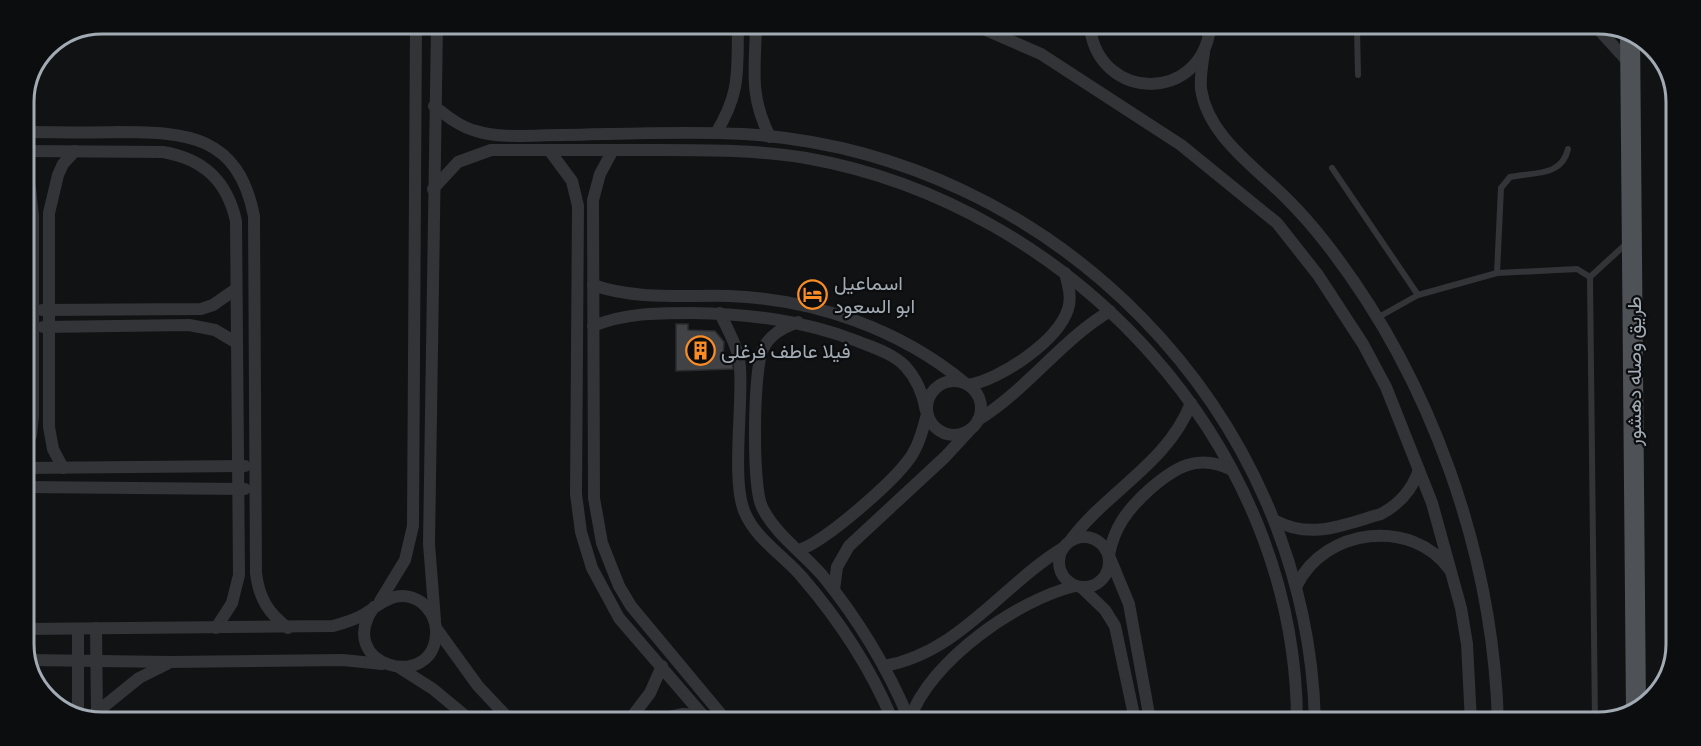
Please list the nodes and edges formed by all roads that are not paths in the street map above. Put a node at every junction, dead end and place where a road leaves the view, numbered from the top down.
1 (416, 34) edge
2 (437, 34) edge
3 (738, 34) edge
4 (756, 34) edge
5 (995, 34) edge
6 (1092, 34) edge
7 (1209, 34) edge
8 (1357, 34) edge
9 (1603, 35) edge
10 (1630, 43) edge
11 (1204, 53) junction
12 (1631, 65) junction
13 (1117, 75) junction
14 (1358, 75) dead end
15 (1105, 94) junction
16 (434, 106) junction
17 (35, 132) edge
18 (87, 132) junction
19 (716, 133) junction
20 (770, 137) junction
21 (1568, 149) dead end
22 (549, 150) junction
23 (613, 150) junction
24 (35, 151) edge
25 (81, 151) junction
26 (1332, 168) dead end
27 (246, 186) junction
28 (433, 189) junction
29 (228, 195) junction
30 (1632, 239) junction
31 (1065, 273) junction
32 (1497, 273) junction
33 (1590, 277) junction
34 (593, 285) junction
35 (236, 289) junction
36 (1418, 295) junction
37 (35, 310) edge
38 (49, 310) junction
39 (1110, 311) junction
40 (720, 313) junction
41 (1377, 318) junction
42 (798, 322) junction
43 (593, 326) junction
44 (35, 327) edge
45 (49, 327) junction
46 (237, 343) junction
47 (967, 384) junction
48 (1191, 403) junction
49 (927, 412) junction
50 (978, 420) junction
51 (969, 431) junction
52 (238, 466) junction
53 (255, 466) junction
54 (35, 468) edge
55 (63, 468) junction
56 (1232, 470) junction
57 (1419, 470) junction
58 (35, 487) edge
59 (255, 488) junction
60 (238, 489) junction
61 (1276, 521) junction
62 (1067, 544) junction
63 (799, 550) junction
64 (1109, 557) junction
65 (1454, 575) junction
66 (1297, 585) junction
67 (1078, 587) junction
68 (834, 590) junction
69 (377, 604) junction
70 (435, 624) junction
71 (96, 628) junction
72 (216, 628) junction
73 (288, 628) junction
74 (35, 629) edge
75 (78, 629) junction
76 (37, 660) edge
77 (78, 661) junction
78 (96, 661) junction
79 (171, 662) junction
80 (386, 665) junction
81 (662, 666) junction
82 (884, 666) junction
83 (400, 668) junction
84 (1636, 700) edge
85 (78, 707) edge
86 (97, 711) edge
87 (100, 712) edge
88 (461, 712) edge
89 (502, 712) edge
90 (636, 712) edge
91 (700, 712) edge
92 (719, 712) edge
93 (889, 712) edge
94 (907, 712) edge
95 (914, 712) edge
96 (1133, 712) edge
97 (1149, 712) edge
98 (1297, 712) edge
99 (1314, 712) edge
100 (1470, 712) edge
101 (1498, 712) edge
102 (1595, 712) edge

1 - 69 street
2 - 16 street
3 - 19 street
4 - 20 street
5 - 15 street
6 - 13 street
7 - 11 street
8 - 14 lane
9 - 12 street
10 - 12 main road, طريق وصله دهشور
11 - 13 street
11 - 41 street
12 - 30 main road, طريق وصله دهشور
13 - 15 street
15 - 57 street
16 - 19 street
16 - 28 street
17 - 18 street
18 - 25 street
18 - 27 street
19 - 20 street
20 - 61 street
21 - 32 lane
22 - 23 street
22 - 28 street
22 - 81 street
23 - 31 street
23 - 34 street
24 - 25 street
25 - 29 street
25 - 38 street
26 - 36 lane
27 - 29 street
27 - 53 street
28 - 70 street
29 - 35 street
30 - 33 lane
30 - 84 main road, طريق وصله دهشور
31 - 39 street
31 - 47 street
32 - 33 lane
32 - 36 lane
33 - 102 lane
34 - 43 street
34 - 47 street
35 - 38 street
35 - 46 street
36 - 41 lane
37 - 38 street
38 - 45 street
39 - 48 street
39 - 50 street
40 - 42 street
40 - 43 street
40 - 93 street
41 - 101 street
42 - 49 street
42 - 63 street
43 - 92 street
44 - 45 street
45 - 46 street
45 - 55 street
46 - 52 street
47 - 49 street
47 - 50 street
48 - 56 street
48 - 62 street
49 - 51 street
49 - 63 street
50 - 51 street
51 - 68 street
52 - 53 street
52 - 55 street
52 - 60 street
53 - 59 street
54 - 55 street
56 - 64 street
56 - 98 street
57 - 61 street
57 - 65 street
58 - 60 street
59 - 60 street
59 - 73 street
60 - 72 street
61 - 66 street
62 - 64 street
62 - 67 street
62 - 82 street
63 - 68 street
64 - 67 street
64 - 97 street
65 - 66 street
65 - 100 street
66 - 99 street
67 - 95 street
67 - 96 street
68 - 82 street
69 - 70 street
69 - 73 street
69 - 80 street
70 - 83 street
70 - 89 street
71 - 72 street
71 - 75 street
71 - 78 street
72 - 73 street
74 - 75 street
75 - 77 street
76 - 77 street
77 - 78 street
77 - 85 street
78 - 79 street
78 - 86 street
79 - 80 street
79 - 87 street
80 - 83 street
81 - 90 street
81 - 91 street
82 - 94 street
83 - 88 street

